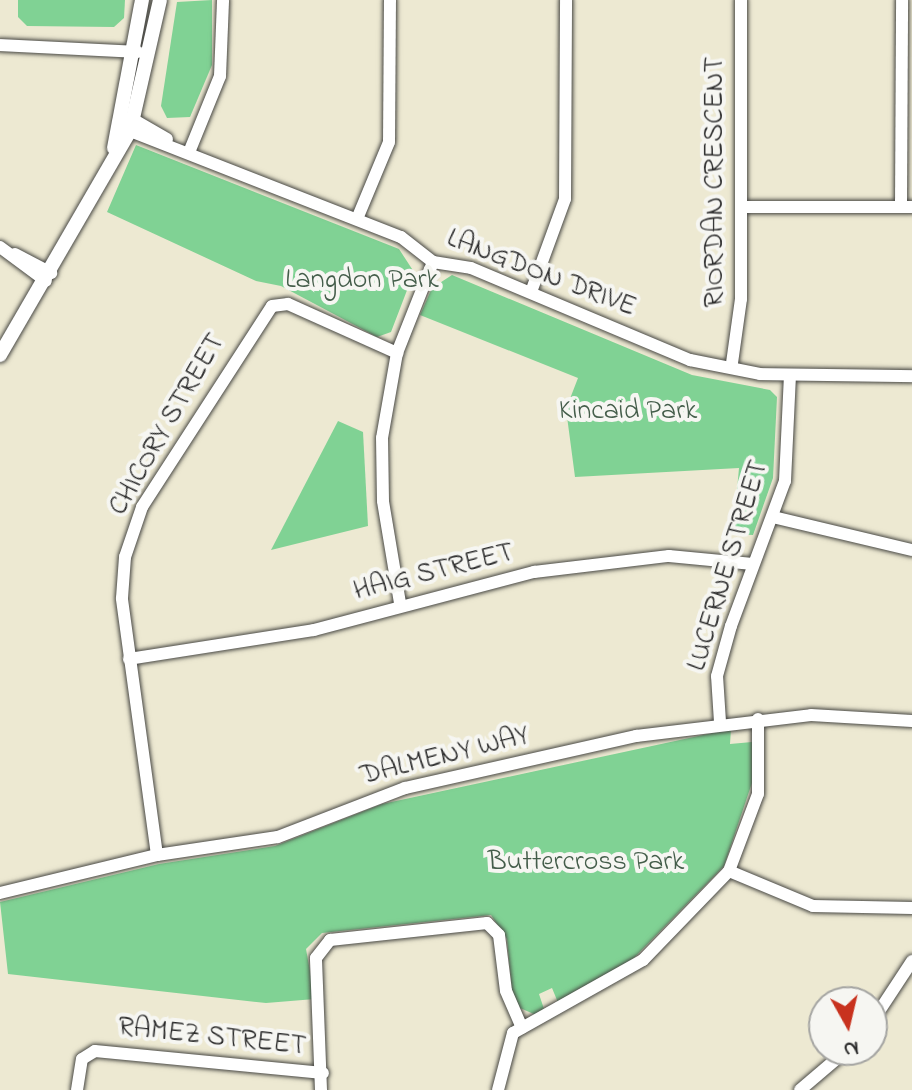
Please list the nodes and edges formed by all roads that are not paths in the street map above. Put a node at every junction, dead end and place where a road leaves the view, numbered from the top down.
1 (142, 0) edge
2 (160, 0) edge
3 (223, 0) edge
4 (390, 0) edge
5 (566, 0) edge
6 (741, 0) edge
7 (902, 0) edge
8 (0, 45) edge
9 (143, 47) junction
10 (128, 125) junction
11 (190, 150) junction
12 (741, 207) junction
13 (906, 207) edge
14 (357, 219) junction
15 (2, 249) edge
16 (433, 262) junction
17 (48, 277) junction
18 (531, 292) junction
19 (397, 353) junction
20 (0, 355) edge
21 (732, 363) junction
22 (790, 375) junction
23 (912, 376) edge
24 (773, 517) junction
25 (912, 550) edge
26 (753, 564) junction
27 (400, 603) junction
28 (129, 659) junction
29 (758, 719) junction
30 (912, 721) edge
31 (720, 722) junction
32 (157, 855) junction
33 (729, 871) junction
34 (0, 893) edge
35 (912, 908) edge
36 (912, 961) edge
37 (888, 998) edge
38 (522, 1028) junction
39 (828, 1066) edge
40 (323, 1073) junction
41 (77, 1090) edge
42 (321, 1090) edge
43 (498, 1090) edge
44 (800, 1090) edge

1 - 9 street
2 - 9 street
3 - 11 street
4 - 14 street
5 - 18 street
6 - 12 street, RIORDAN CRESCENT
7 - 13 street
8 - 9 street
9 - 10 street
10 - 11 street, LANGDON DRIVE
10 - 17 street
11 - 14 street, LANGDON DRIVE
12 - 13 street
12 - 21 street, RIORDAN CRESCENT
14 - 16 street, LANGDON DRIVE
15 - 17 street
16 - 18 street, LANGDON DRIVE
16 - 19 street
17 - 20 street
18 - 21 street, LANGDON DRIVE
19 - 27 street
19 - 28 street, CHICORY STREET
21 - 22 street, LANGDON DRIVE
22 - 23 street, LANGDON DRIVE
22 - 24 street, LUCERNE STREET
24 - 25 street
24 - 26 street, LUCERNE STREET
26 - 27 street, HAIG STREET
26 - 31 street, LUCERNE STREET
27 - 28 street, HAIG STREET
28 - 32 street, CHICORY STREET
29 - 30 street, DALMENY WAY
29 - 31 street, DALMENY WAY
29 - 33 street
31 - 32 street, DALMENY WAY
32 - 34 street, DALMENY WAY
33 - 35 street
33 - 38 street
36 - 37 street
38 - 40 street
38 - 43 street
39 - 44 street
40 - 41 street, RAMEZ STREET
40 - 42 street

